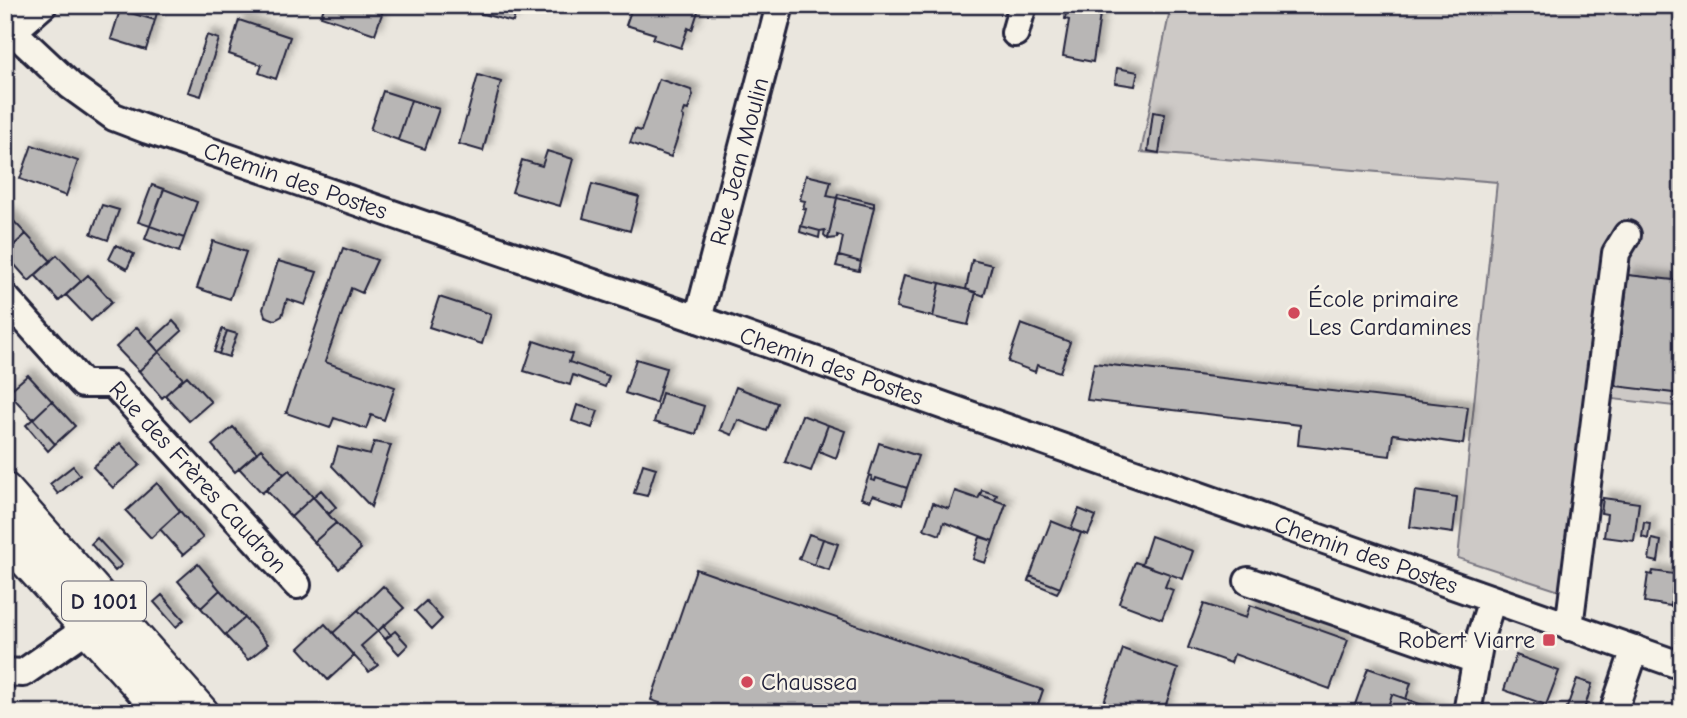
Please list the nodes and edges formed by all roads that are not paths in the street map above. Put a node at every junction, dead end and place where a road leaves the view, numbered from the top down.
1 (43, 5) edge
2 (780, 5) edge
3 (1023, 5) edge
4 (8, 28) edge
5 (1016, 33) dead end
6 (1627, 236) dead end
7 (5, 296) edge
8 (698, 319) junction
9 (5, 490) edge
10 (5, 537) edge
11 (1248, 581) dead end
12 (297, 585) dead end
13 (1492, 600) junction
14 (85, 626) junction
15 (1569, 626) junction
16 (1635, 649) junction
17 (1476, 660) junction
18 (1682, 666) edge
19 (5, 672) edge
20 (164, 713) edge
21 (202, 713) edge
22 (1467, 713) edge
23 (1613, 713) edge

1 - 4 street
2 - 8 street, Rue Jean Moulin
3 - 5 street
4 - 8 street, Chemin des Postes
6 - 15 street
7 - 12 street, Rue des Frères Caudron
8 - 13 street, Chemin des Postes
9 - 21 main road, D 1001
10 - 14 main road, D 1001
11 - 17 street
13 - 15 street, Chemin des Postes
13 - 17 street
14 - 19 street
14 - 20 main road, D 1001
15 - 16 street, Chemin des Postes
16 - 18 street, Chemin des Postes
16 - 23 street
17 - 22 street

